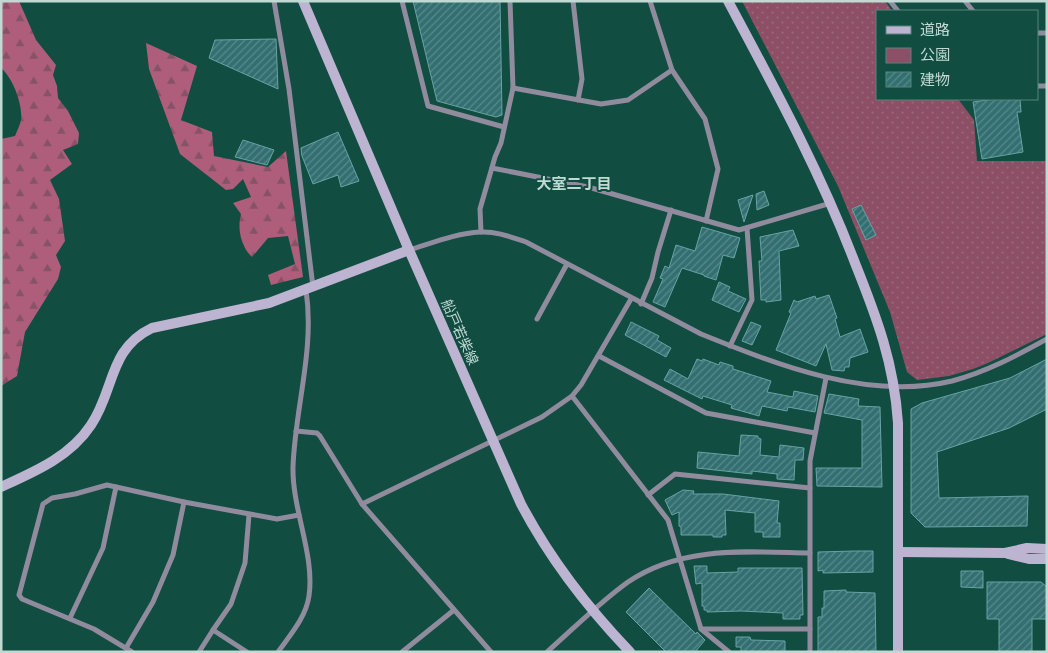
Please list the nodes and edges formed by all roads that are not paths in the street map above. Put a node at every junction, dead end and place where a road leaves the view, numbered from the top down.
1 (274, 1) edge
2 (303, 1) edge
3 (402, 1) edge
4 (510, 1) edge
5 (573, 1) edge
6 (650, 1) edge
7 (728, 1) edge
8 (672, 70) junction
9 (513, 88) junction
10 (578, 100) junction
11 (504, 127) junction
12 (492, 168) junction
13 (831, 203) junction
14 (671, 210) junction
15 (706, 221) junction
16 (747, 228) junction
17 (480, 232) junction
18 (409, 250) junction
19 (567, 264) junction
20 (310, 288) junction
21 (631, 299) junction
22 (641, 304) junction
23 (537, 319) dead end
24 (1047, 339) edge
25 (730, 346) junction
26 (599, 356) junction
27 (826, 378) junction
28 (895, 387) junction
29 (572, 396) junction
30 (296, 431) junction
31 (815, 433) junction
32 (493, 441) junction
33 (1, 487) edge
34 (116, 487) junction
35 (810, 488) junction
36 (648, 495) junction
37 (184, 502) junction
38 (362, 504) junction
39 (249, 515) junction
40 (299, 515) junction
41 (1047, 548) edge
42 (899, 552) junction
43 (810, 553) junction
44 (1005, 553) junction
45 (680, 558) junction
46 (1047, 559) edge
47 (454, 610) junction
48 (593, 612) junction
49 (70, 618) junction
50 (701, 628) junction
51 (810, 628) junction
52 (213, 630) junction
53 (126, 648) junction
54 (132, 652) edge
55 (199, 652) edge
56 (247, 652) edge
57 (278, 652) edge
58 (402, 652) edge
59 (492, 652) edge
60 (547, 652) edge
61 (630, 652) edge
62 (729, 652) edge
63 (810, 652) edge
64 (898, 652) edge

1 - 20 street
2 - 18 street, 船戸若柴線
3 - 11 street
4 - 9 street
5 - 10 street
6 - 8 street
7 - 13 street
8 - 10 street
8 - 15 street
9 - 10 street
9 - 11 street
11 - 12 street
12 - 14 street
12 - 17 street
13 - 16 street
13 - 28 street
14 - 15 street
14 - 22 street
15 - 16 street
16 - 25 street
17 - 18 street
17 - 19 street
18 - 20 street
18 - 32 street, 船戸若柴線
19 - 21 street
19 - 23 street
20 - 30 street
20 - 33 street
21 - 22 street
21 - 26 street
22 - 25 street
24 - 28 street
25 - 27 street
26 - 29 street
26 - 31 street
27 - 28 street
27 - 31 street
28 - 42 street
29 - 32 street
29 - 36 street
30 - 38 street
30 - 40 street
31 - 35 street
32 - 38 street
32 - 48 street, 船戸若柴線
34 - 37 street
34 - 49 street
34 - 49 street
35 - 36 street
35 - 43 street
36 - 45 street
37 - 39 street
37 - 53 street
38 - 47 street
39 - 40 street
39 - 52 street
40 - 57 street
41 - 44 street
42 - 44 street
42 - 64 street
43 - 45 street
43 - 51 street
44 - 46 street
45 - 48 street
45 - 50 street
47 - 58 street
47 - 59 street
48 - 60 street
48 - 61 street, 船戸若柴線
49 - 53 street
50 - 51 street
50 - 62 street
51 - 63 street
52 - 55 street
52 - 56 street
53 - 54 street

